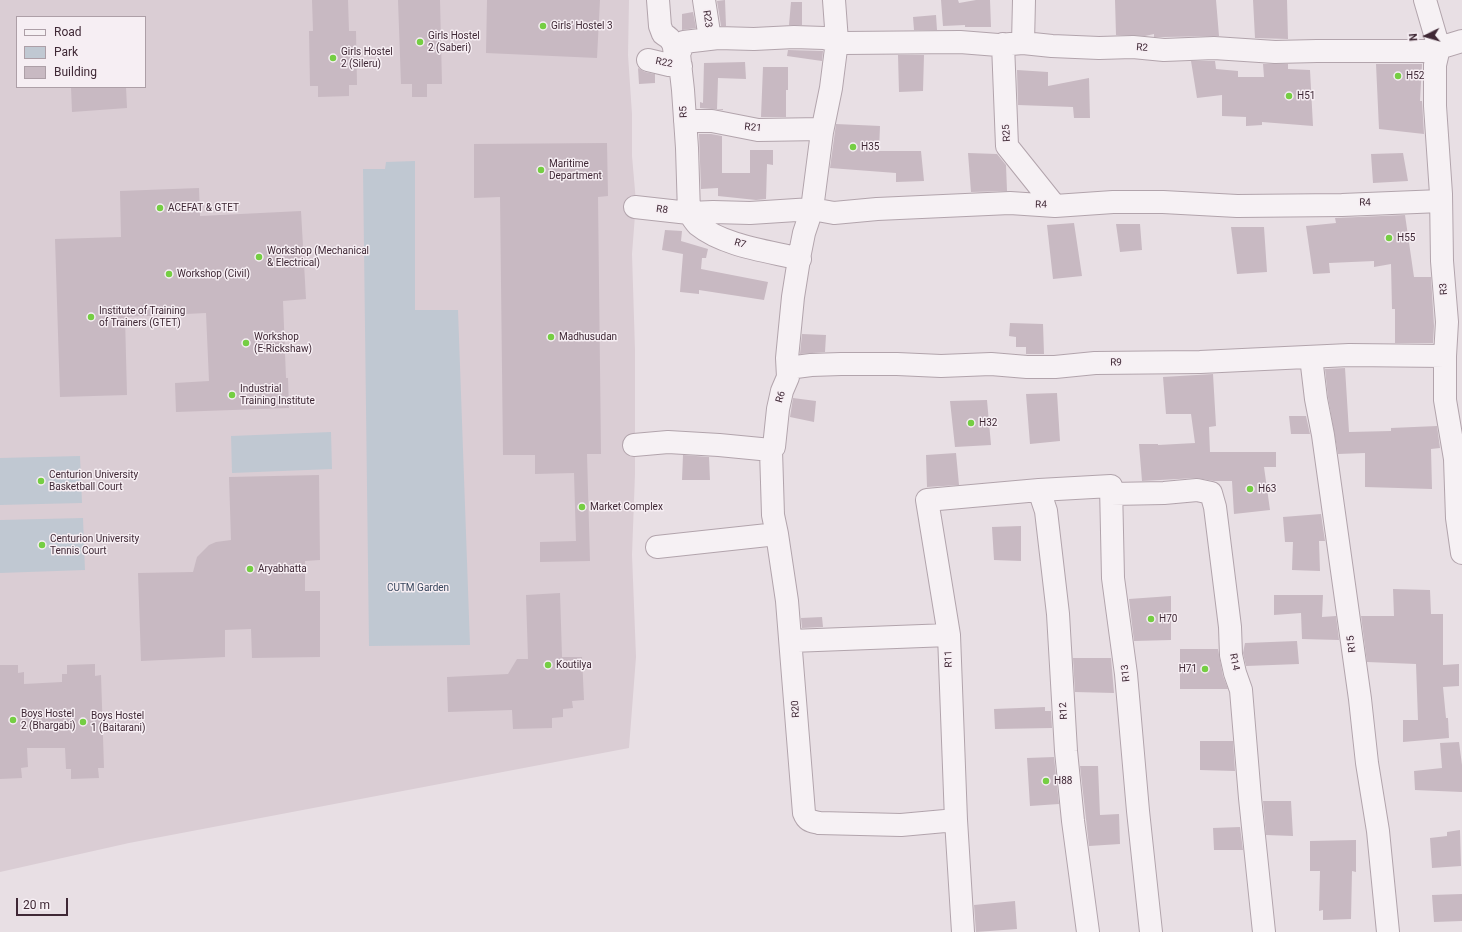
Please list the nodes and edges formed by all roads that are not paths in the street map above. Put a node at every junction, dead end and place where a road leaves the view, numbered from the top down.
1 (658, 0) edge
2 (704, 0) edge
3 (834, 0) edge
4 (1024, 0) edge
5 (1425, 0) edge
6 (710, 39) junction
7 (837, 41) junction
8 (1462, 41) edge
9 (678, 42) junction
10 (1013, 43) junction
11 (1439, 48) junction
12 (648, 60) dead end
13 (678, 66) junction
14 (684, 121) junction
15 (822, 129) junction
16 (1441, 201) junction
17 (1055, 206) junction
18 (635, 207) dead end
19 (812, 209) junction
20 (689, 213) junction
21 (800, 259) junction
22 (1445, 356) junction
23 (1311, 357) junction
24 (788, 368) junction
25 (1453, 399) edge
26 (634, 445) dead end
27 (771, 450) junction
28 (1039, 490) junction
29 (1111, 494) junction
30 (1459, 518) edge
31 (777, 534) junction
32 (657, 547) dead end
33 (1462, 553) edge
34 (949, 635) junction
35 (791, 640) junction
36 (956, 820) junction
37 (963, 932) edge
38 (1088, 932) edge
39 (1151, 932) edge
40 (1264, 932) edge
41 (1388, 932) edge

1 - 9 street
2 - 6 street, R23
3 - 7 street
4 - 10 street, R25
5 - 11 street
6 - 7 street
6 - 9 street
7 - 10 street, R2
7 - 15 street
8 - 11 street
9 - 13 street, R5
10 - 11 street, R2
10 - 17 street, R25
11 - 16 street, R3
12 - 13 street, R22
13 - 14 street, R5
14 - 15 street, R21
14 - 20 street, R5
15 - 19 street
16 - 17 street, R4
16 - 22 street, R3
17 - 19 street, R4
18 - 20 street, R8
19 - 20 street
19 - 21 street, R6
20 - 21 street, R7
21 - 24 street, R6
22 - 23 street, R9
22 - 25 street, R3
23 - 24 street, R9
23 - 41 street, R15
24 - 27 street, R6
25 - 30 street, R3
26 - 27 street
27 - 31 street, R20
28 - 29 street
28 - 34 street, R11
28 - 38 street, R12
29 - 39 street, R13
29 - 40 street, R14
30 - 33 street, R3
31 - 32 street
31 - 35 street, R20
34 - 35 street
34 - 36 street, R11
35 - 36 street, R20
36 - 37 street, R11

